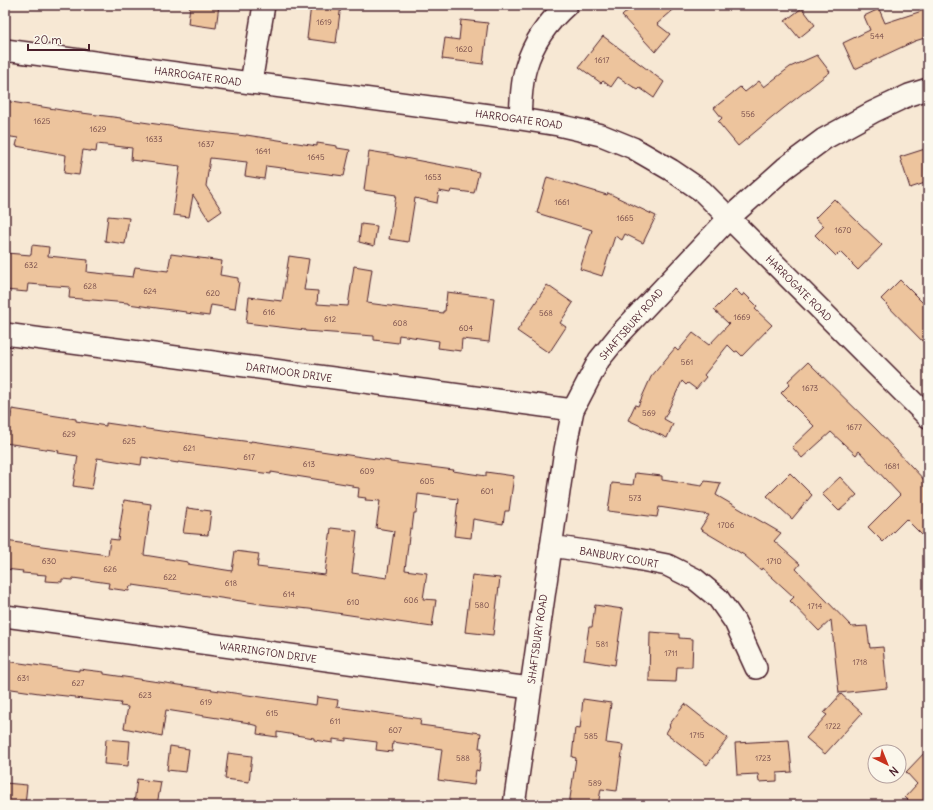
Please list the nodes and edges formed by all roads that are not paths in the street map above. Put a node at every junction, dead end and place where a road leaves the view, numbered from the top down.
1 (264, 5) edge
2 (567, 5) edge
3 (5, 50) edge
4 (251, 83) junction
5 (928, 89) edge
6 (520, 119) junction
7 (729, 218) junction
8 (5, 334) edge
9 (573, 410) junction
10 (928, 417) edge
11 (551, 546) junction
12 (5, 616) edge
13 (756, 668) dead end
14 (530, 688) junction
15 (514, 805) edge

1 - 4 street
2 - 6 street
3 - 4 street, HARROGATE ROAD
4 - 6 street, HARROGATE ROAD
5 - 7 street, SHAFTSBURY ROAD
6 - 7 street, HARROGATE ROAD
7 - 9 street, SHAFTSBURY ROAD
7 - 10 street, HARROGATE ROAD
8 - 9 street, DARTMOOR DRIVE
9 - 11 street, SHAFTSBURY ROAD
11 - 13 street, BANBURY COURT
11 - 14 street, SHAFTSBURY ROAD
12 - 14 street, WARRINGTON DRIVE
14 - 15 street, SHAFTSBURY ROAD

